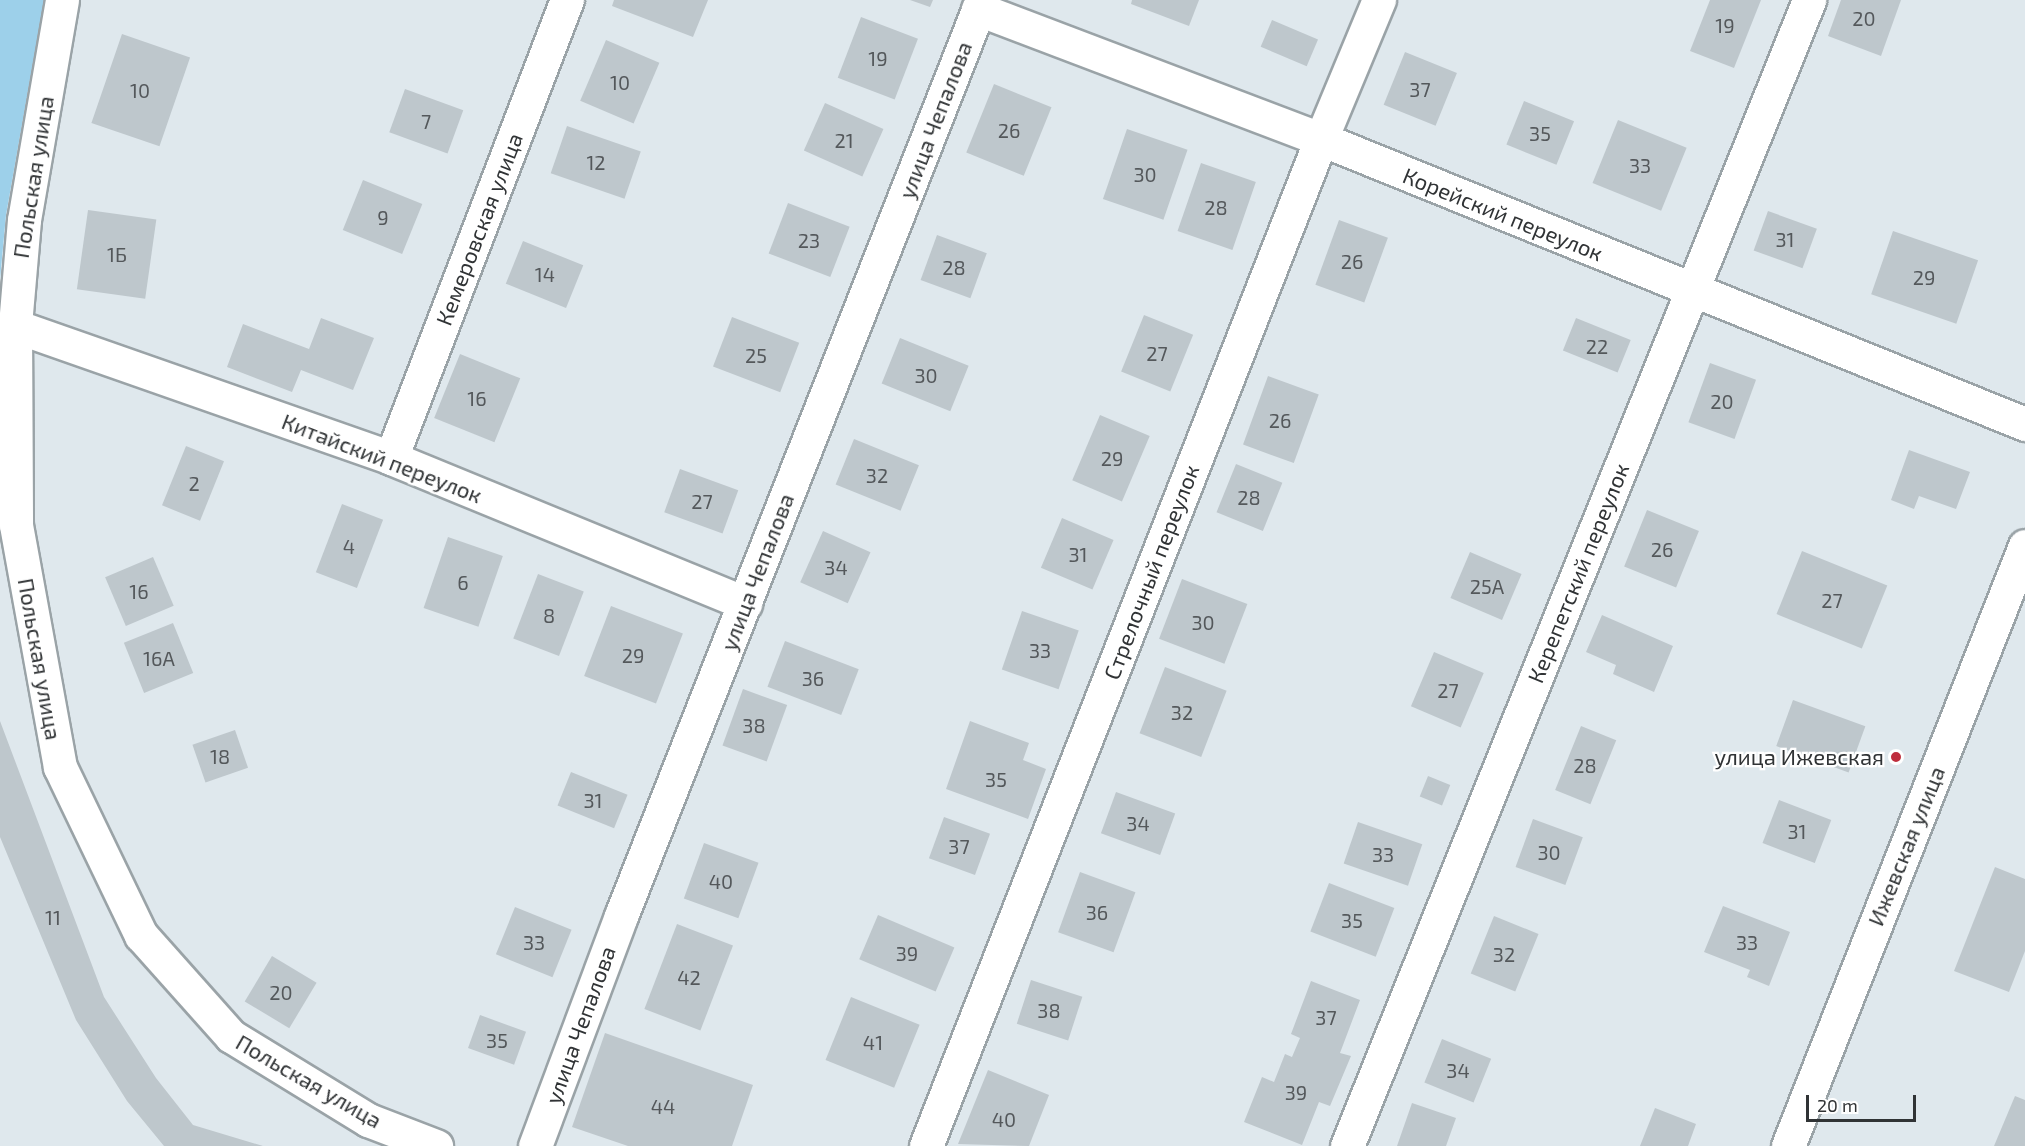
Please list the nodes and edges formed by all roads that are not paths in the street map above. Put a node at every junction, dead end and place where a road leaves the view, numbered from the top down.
1 (62, 0) edge
2 (567, 0) edge
3 (1379, 0) edge
4 (1809, 0) edge
5 (980, 5) edge
6 (1321, 139) junction
7 (1691, 291) junction
8 (15, 326) junction
9 (2025, 424) edge
10 (390, 458) junction
11 (2025, 546) edge
12 (745, 603) junction
13 (436, 1146) edge
14 (535, 1146) edge
15 (926, 1146) edge
16 (1347, 1146) edge
17 (1788, 1146) edge

1 - 8 street, Польская улица
2 - 10 street, Кемеровская улица
3 - 6 street, Стрелочный переулок
4 - 7 street, Керепетский переулок
5 - 6 street, Корейский переулок
5 - 12 street, улица Чепалова
6 - 7 street, Корейский переулок
6 - 15 street, Стрелочный переулок
7 - 9 street, Корейский переулок
7 - 16 street, Керепетский переулок
8 - 10 street, Китайский переулок
8 - 13 street, Польская улица
10 - 12 street, Китайский переулок
11 - 17 street, Ижевская улица
12 - 14 street, улица Чепалова

